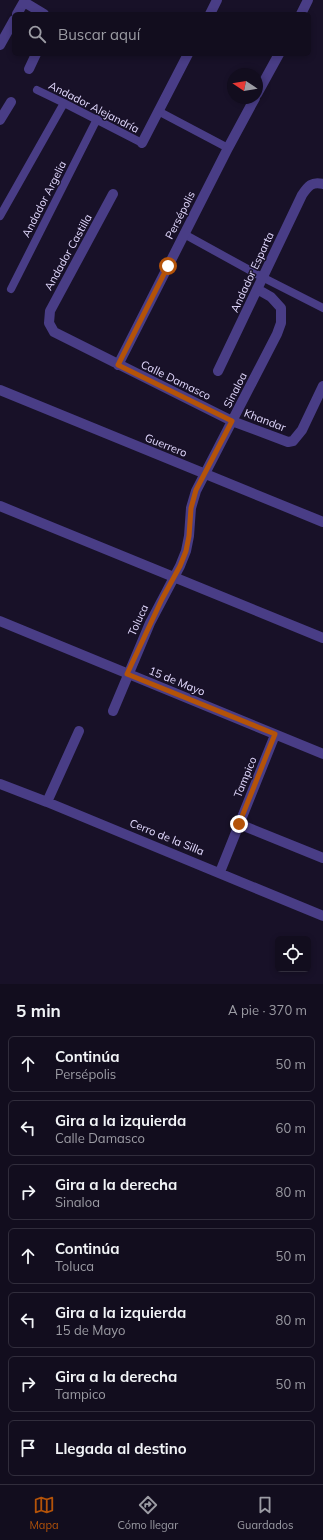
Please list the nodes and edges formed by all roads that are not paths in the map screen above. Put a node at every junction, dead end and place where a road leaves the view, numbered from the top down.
1 (216, 0) edge
2 (308, 0) edge
3 (24, 1) edge
4 (18, 12) edge
5 (41, 12) edge
6 (211, 12) edge
7 (302, 12) edge
8 (12, 24) edge
9 (0, 45) edge
10 (35, 56) edge
11 (187, 56) edge
12 (278, 56) edge
13 (29, 68) dead end
14 (263, 83) edge
15 (37, 90) dead end
16 (11, 102) dead end
17 (64, 103) junction
18 (252, 104) edge
19 (158, 111) junction
20 (97, 119) junction
21 (0, 120) edge
22 (142, 143) joint
23 (228, 148) junction
24 (323, 184) edge
25 (113, 194) dead end
26 (0, 216) edge
27 (184, 234) junction
28 (262, 278) junction
29 (11, 289) dead end
30 (257, 289) junction
31 (323, 308) edge
32 (49, 323) joint
33 (118, 365) junction
34 (218, 371) dead end
35 (323, 386) edge
36 (0, 390) edge
37 (232, 421) junction
38 (204, 474) junction
39 (0, 506) edge
40 (323, 522) edge
41 (173, 577) junction
42 (0, 621) edge
43 (323, 638) edge
44 (127, 674) junction
45 (113, 711) dead end
46 (79, 731) dead end
47 (275, 734) junction
48 (323, 754) edge
49 (0, 784) edge
50 (47, 802) junction
51 (239, 824) junction
52 (323, 858) edge
53 (220, 872) junction
54 (323, 916) edge

1 - 6 street
2 - 7 street
3 - 4 street
3 - 5 street
8 - 9 street
10 - 13 street
11 - 19 street
12 - 14 street
15 - 17 street, Andador Alejandría
16 - 21 street
17 - 20 street, Andador Alejandría
17 - 26 street
18 - 23 street, Persépolis
19 - 22 street
19 - 23 street
20 - 22 street, Andador Alejandría
20 - 29 street, Andador Argelia
23 - 27 street, Persépolis
24 - 28 street, Andador Esparta
25 - 32 street, Andador Castilla
27 - 28 street
27 - 33 street, Persépolis
28 - 30 street, Andador Esparta
28 - 31 street
30 - 34 street, Andador Esparta
30 - 37 street, Sinaloa
32 - 33 street, Calle Damasco
33 - 37 street, Calle Damasco
35 - 37 street, Khandar
36 - 38 street, Guerrero
37 - 38 street, Sinaloa
38 - 40 street, Guerrero
38 - 41 street, Sinaloa
39 - 41 street
41 - 43 street
41 - 44 street, Toluca
42 - 44 street, 15 de Mayo
44 - 45 street, Toluca
44 - 47 street, 15 de Mayo
46 - 50 street
47 - 48 street, 15 de Mayo
47 - 51 street, Tampico
49 - 50 street, Cerro de la Silla
50 - 53 street, Cerro de la Silla
51 - 52 street
51 - 53 street, Tampico
53 - 54 street, Cerro de la Silla

